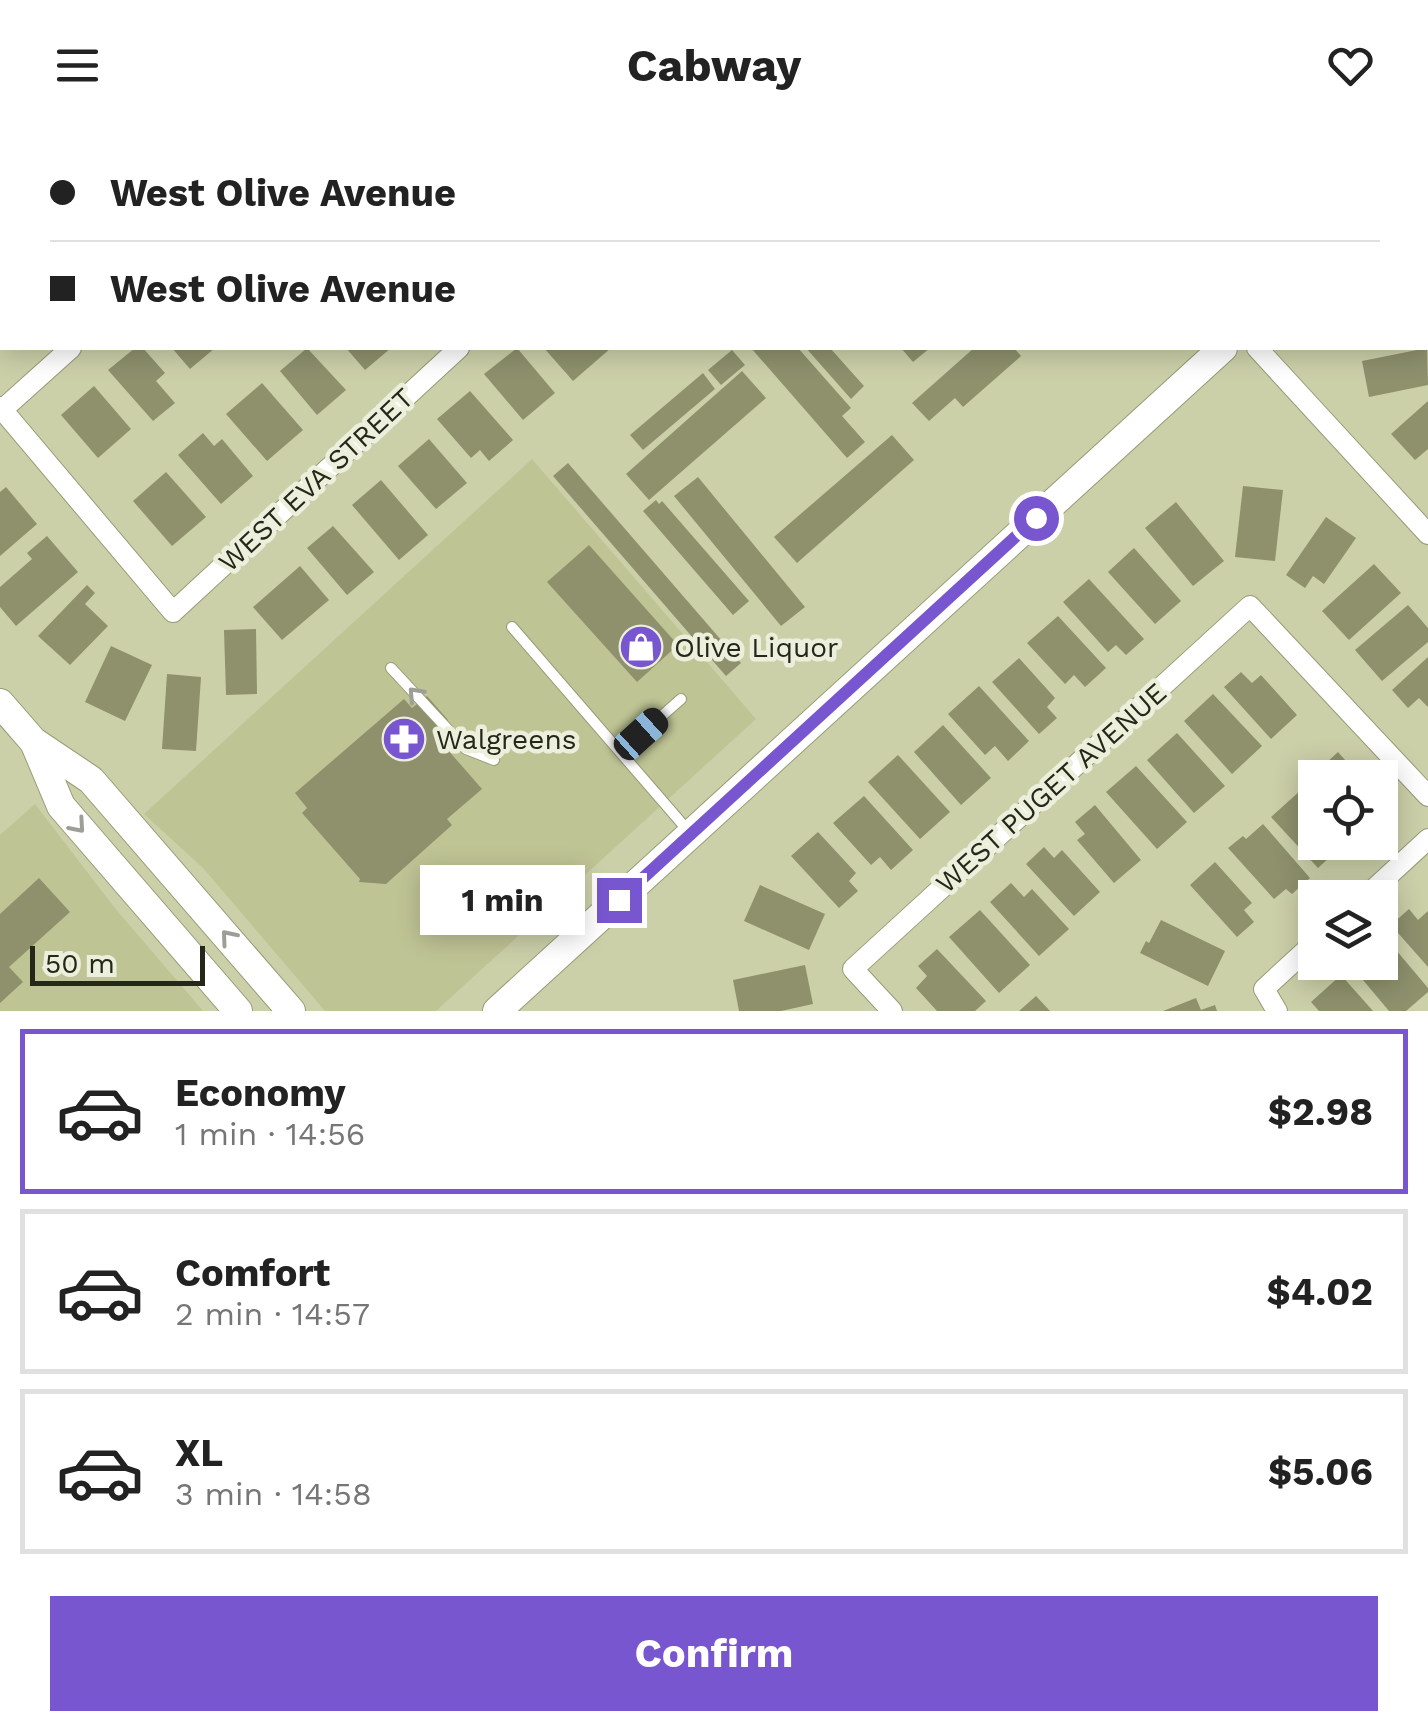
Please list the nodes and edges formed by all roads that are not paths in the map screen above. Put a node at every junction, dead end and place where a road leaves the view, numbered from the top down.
1 (69, 350) edge
2 (457, 350) edge
3 (1221, 350) edge
4 (1259, 350) edge
5 (1, 409) edge
6 (1428, 534) edge
7 (512, 627) dead end
8 (391, 668) dead end
9 (681, 699) dead end
10 (0, 702) edge
11 (33, 741) junction
12 (621, 752) junction
13 (494, 760) dead end
14 (1428, 796) edge
15 (691, 834) junction
16 (1428, 839) edge
17 (1384, 880) edge
18 (1298, 958) edge
19 (238, 1011) edge
20 (291, 1011) edge
21 (497, 1011) edge
22 (892, 1011) edge
23 (1277, 1011) edge

1 - 5 street
2 - 5 street, WEST EVA STREET
3 - 15 main road
4 - 6 street
7 - 12 lane
13 -> 8 lane
9 - 12 lane
10 - 11 main road
11 -> 19 main road
20 -> 11 main road
12 - 15 lane
14 - 22 street, WEST PUGET AVENUE
15 - 21 main road
16 - 17 street
18 - 23 street

